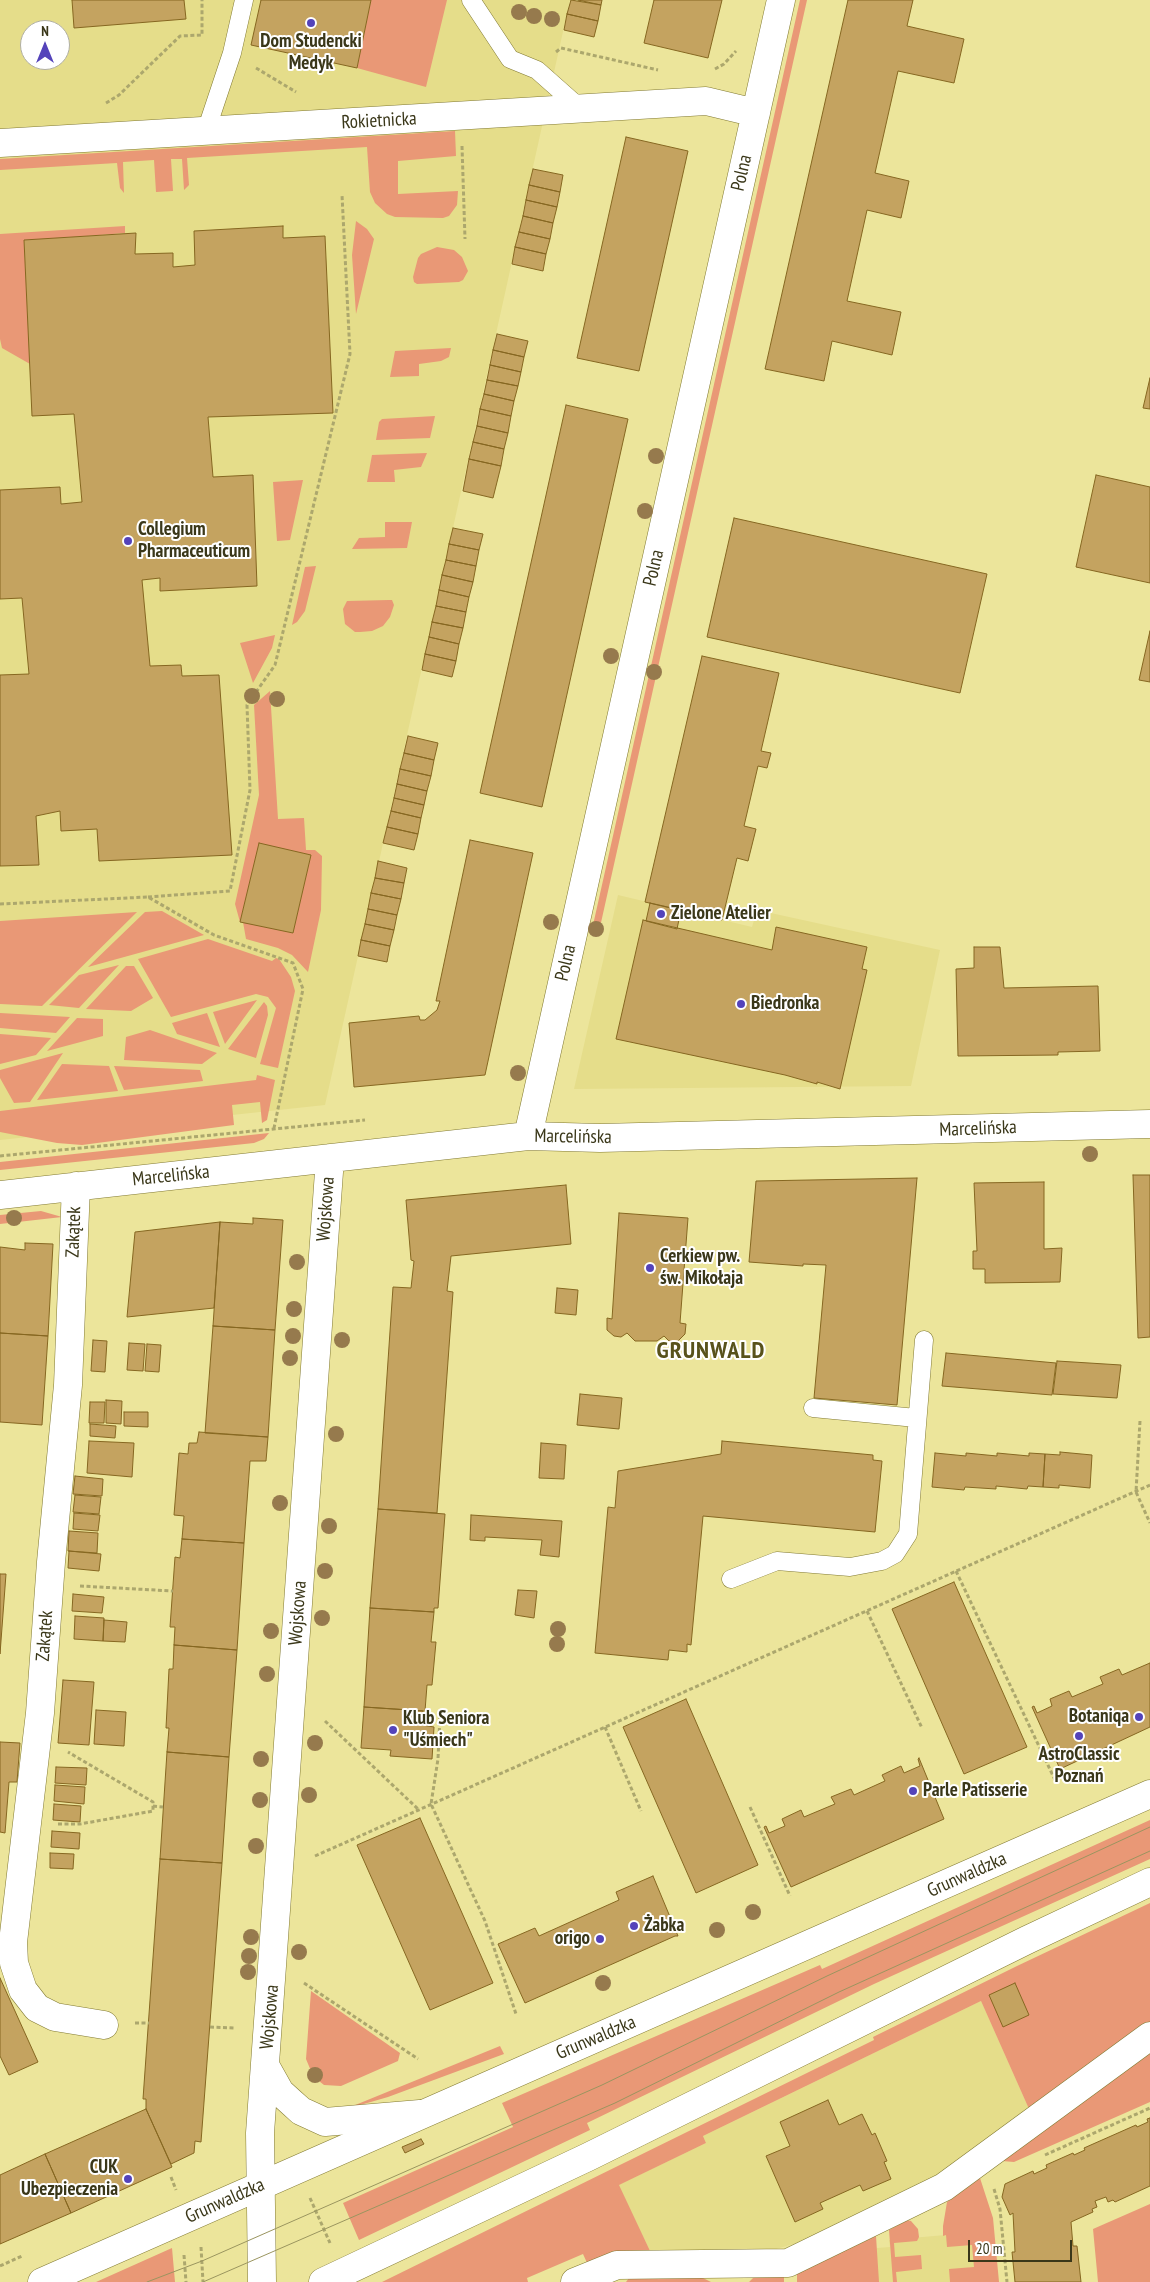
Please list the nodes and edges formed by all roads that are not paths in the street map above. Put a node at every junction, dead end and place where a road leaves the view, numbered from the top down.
1 (244, 0) edge
2 (470, 0) edge
3 (781, 0) edge
4 (581, 109) junction
5 (756, 113) junction
6 (206, 131) junction
7 (0, 143) edge
8 (1150, 1124) edge
9 (528, 1136) junction
10 (330, 1158) junction
11 (76, 1186) junction
12 (0, 1195) edge
13 (924, 1340) dead end
14 (813, 1408) dead end
15 (916, 1418) junction
16 (731, 1579) dead end
17 (1150, 1794) edge
18 (1150, 1882) edge
19 (104, 2026) dead end
20 (1150, 2036) edge
21 (266, 2067) junction
22 (421, 2114) junction
23 (262, 2184) junction
24 (333, 2277) edge
25 (42, 2282) edge
26 (262, 2282) edge
27 (575, 2282) edge

1 - 6 lane
2 - 4 lane
3 - 5 street, Polna
4 - 5 street, Rokietnicka
4 - 6 street, Rokietnicka
5 - 9 street, Polna
6 - 7 street, Rokietnicka
8 - 9 street, Marcelińska
9 - 10 street, Marcelińska
10 - 11 street, Marcelińska
10 - 21 street, Wojskowa
11 - 12 street, Marcelińska
11 - 19 street, Zakątek
13 - 15 lane
14 - 15 lane
15 - 16 lane
17 - 22 street, Grunwaldzka
18 - 24 street
20 - 27 street
21 - 22 street, Wojskowa
21 - 23 street, Wojskowa
22 - 23 street, Grunwaldzka
23 - 25 street, Grunwaldzka
23 - 26 street, Wojskowa

